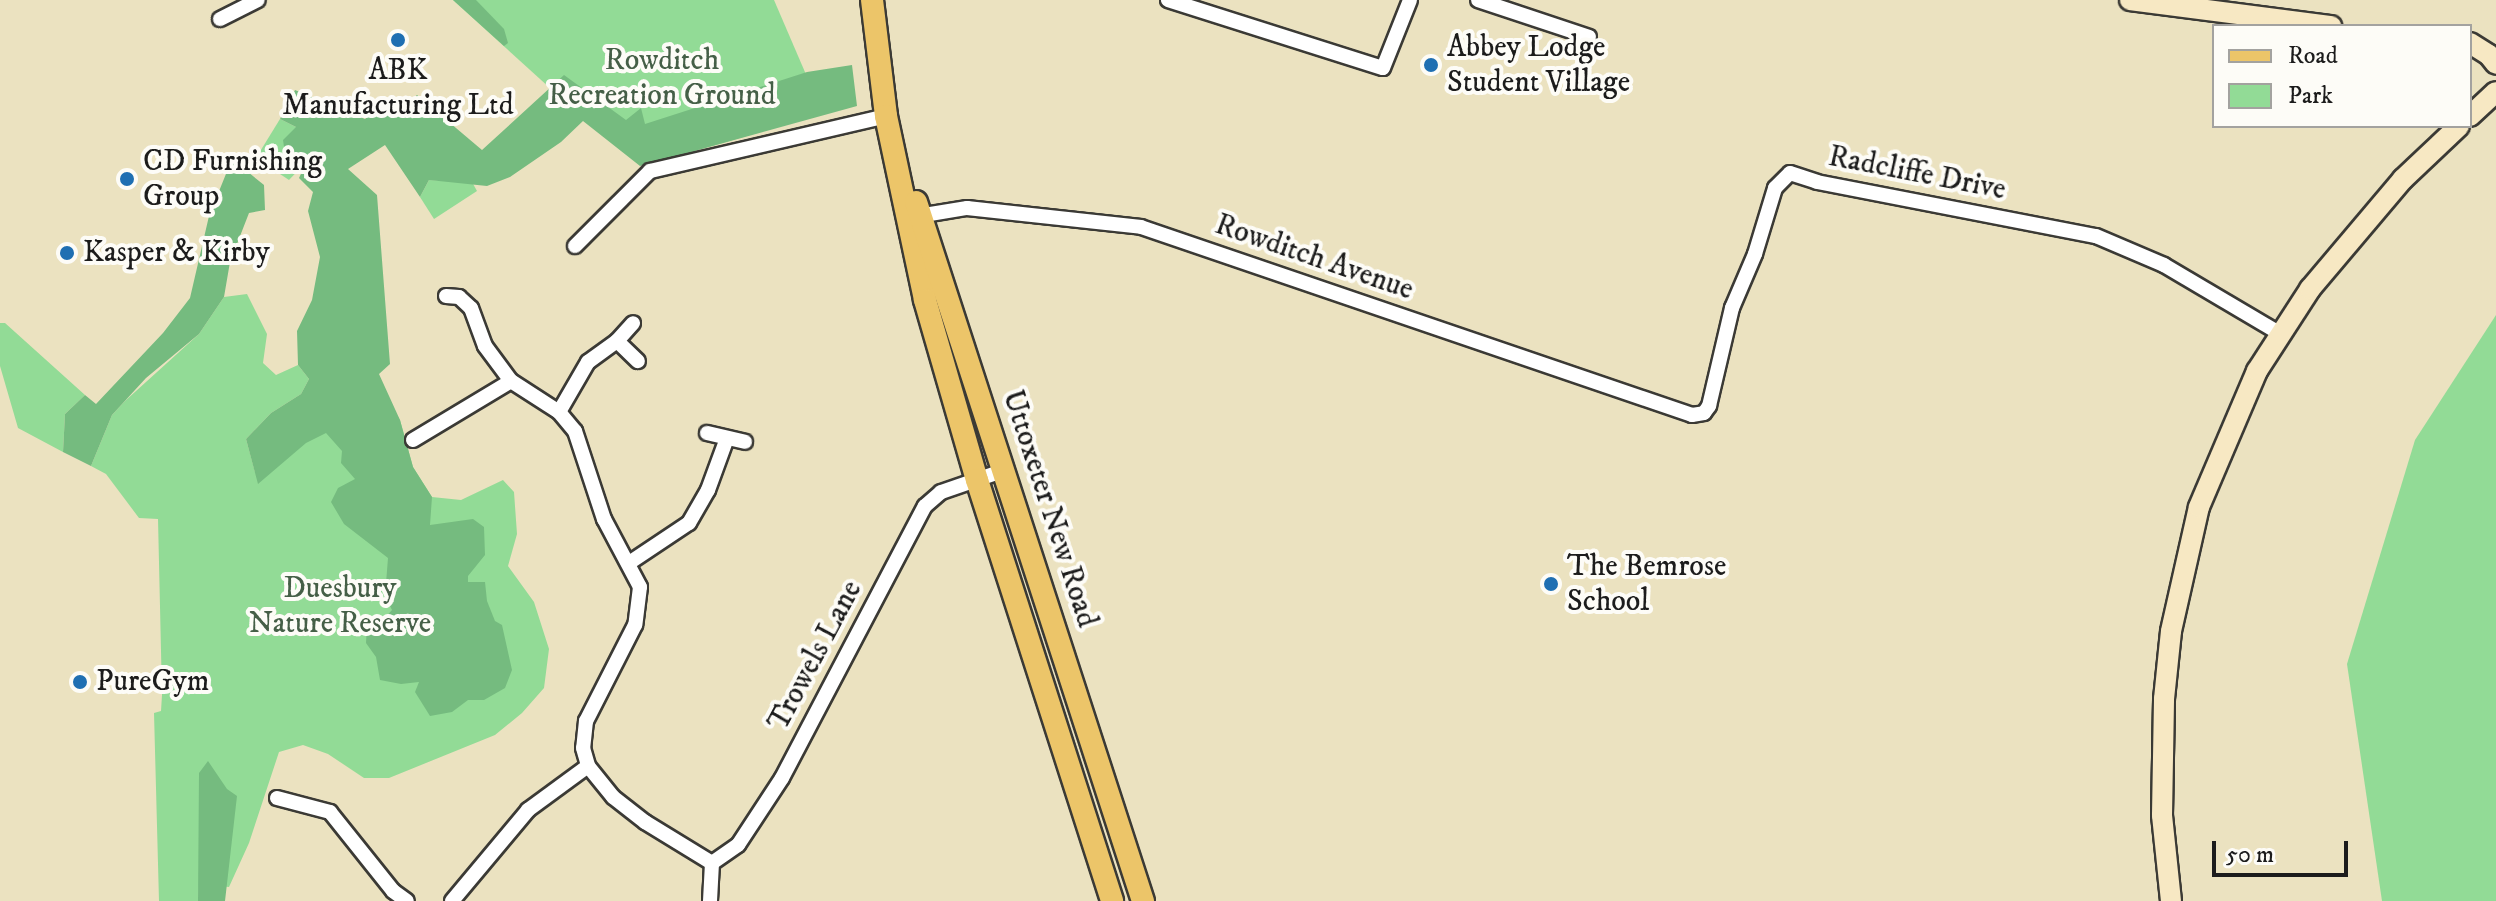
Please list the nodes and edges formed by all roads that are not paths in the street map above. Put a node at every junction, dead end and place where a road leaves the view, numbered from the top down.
1 (258, 0) edge
2 (872, 0) edge
3 (1168, 0) edge
4 (1410, 0) edge
5 (1478, 0) edge
6 (2130, 0) edge
7 (2213, 6) edge
8 (220, 19) dead end
9 (2319, 24) edge
10 (1589, 37) dead end
11 (2472, 44) edge
12 (2496, 64) edge
13 (2496, 92) edge
14 (2472, 114) edge
15 (889, 127) junction
16 (2457, 128) edge
17 (915, 216) junction
18 (575, 246) dead end
19 (446, 296) dead end
20 (633, 323) dead end
21 (2279, 333) junction
22 (617, 341) junction
23 (638, 361) dead end
24 (511, 381) junction
25 (559, 412) junction
26 (1692, 415) joint
27 (707, 433) dead end
28 (727, 438) junction
29 (413, 440) dead end
30 (745, 442) dead end
31 (1005, 470) junction
32 (977, 480) junction
33 (629, 563) junction
34 (588, 766) junction
35 (277, 798) dead end
36 (712, 863) junction
37 (407, 901) edge
38 (452, 901) edge
39 (710, 901) edge
40 (1112, 901) edge
41 (1143, 901) edge
42 (2171, 901) edge

1 - 8 street
2 - 15 main road, Uttoxeter New Road
3 - 4 street
5 - 10 street
6 - 7 street
7 - 9 street
11 - 12 street
13 - 14 street
15 - 17 main road, Uttoxeter New Road
15 - 18 street
16 - 21 street
17 - 26 street, Rowditch Avenue
17 - 31 main road, Uttoxeter New Road
17 - 32 main road, Uttoxeter New Road
19 - 24 street
20 - 22 street
21 - 26 street, Radcliffe Drive
21 - 42 street
22 - 23 street
22 - 25 street
24 - 25 street
24 - 29 street
25 - 33 street
27 - 28 street
28 - 30 street
28 - 33 street
31 - 32 street, Trowels Lane
31 - 41 main road, Uttoxeter New Road
32 - 36 street, Trowels Lane
32 - 40 main road, Uttoxeter New Road
33 - 34 street
34 - 36 street
34 - 38 street
35 - 37 street
36 - 39 street

